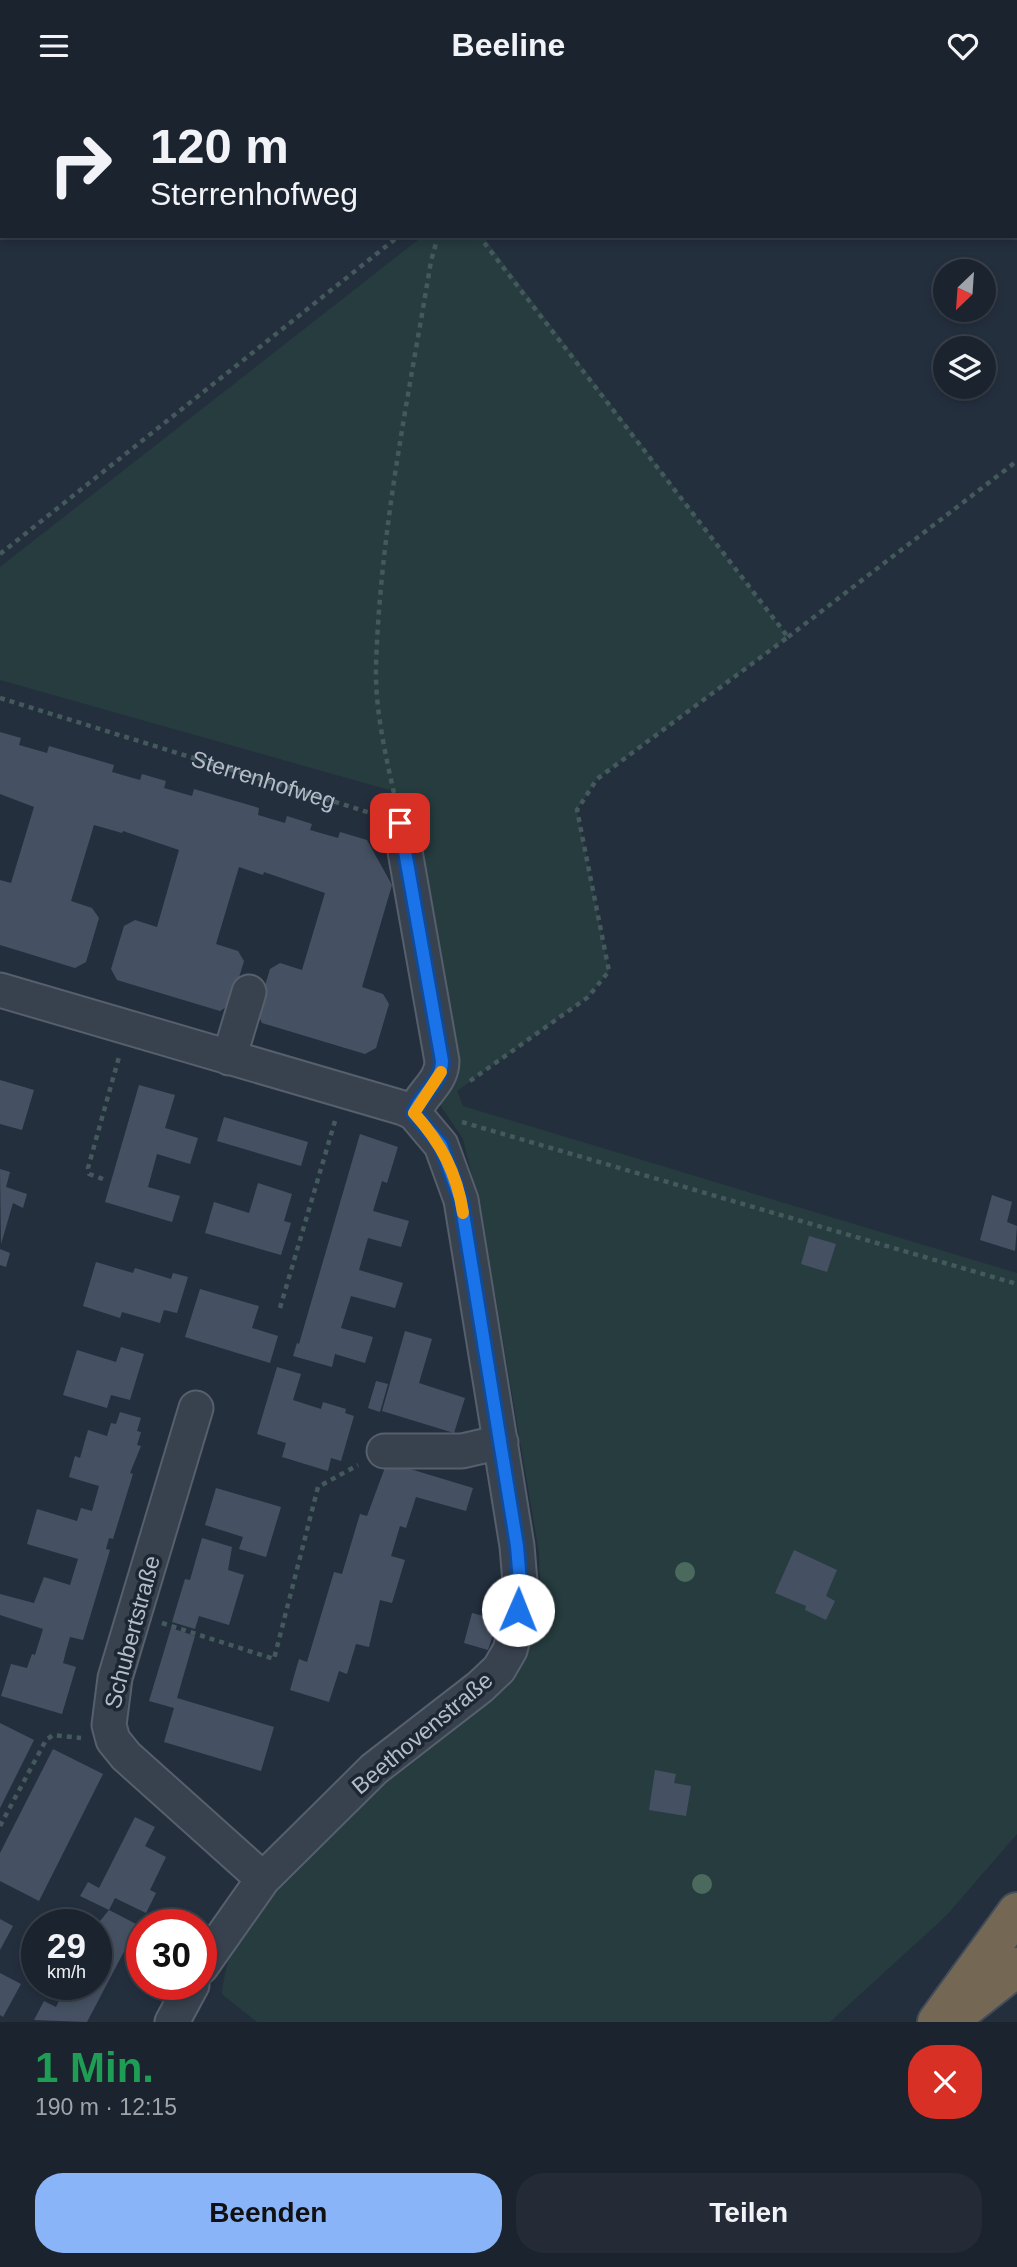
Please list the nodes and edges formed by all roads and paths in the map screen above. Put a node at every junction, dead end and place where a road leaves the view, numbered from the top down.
1 (396, 238) edge
2 (437, 238) edge
3 (481, 238) edge
4 (1017, 461) edge
5 (0, 554) edge
6 (788, 637) junction
7 (0, 698) edge
8 (400, 823) junction
9 (0, 990) edge
10 (249, 992) dead end
11 (128, 1028) junction
12 (229, 1058) junction
13 (468, 1083) dead end
14 (344, 1092) junction
15 (420, 1120) junction
16 (103, 1179) dead end
17 (1017, 1284) edge
18 (280, 1308) dead end
19 (196, 1408) dead end
20 (500, 1442) junction
21 (384, 1451) joint
22 (135, 1614) junction
23 (113, 1740) junction
24 (0, 1826) edge
25 (263, 1879) junction
26 (1017, 1912) edge
27 (217, 1944) edge
28 (1017, 1967) edge
29 (184, 2000) edge
30 (172, 2022) edge
31 (937, 2022) edge
32 (946, 2022) edge

1 - 5 path
2 - 8 path
3 - 6 path
4 - 6 path
6 - 13 path
7 - 8 path, Sterrenhofweg
8 - 15 street
9 - 11 street
10 - 12 street
11 - 12 street
11 - 16 path
12 - 14 street
14 - 15 street
14 - 18 path
15 - 17 path
15 - 20 street, Beethovenstraße
19 - 22 street, Schubertstraße
20 - 21 street
20 - 25 street, Beethovenstraße
21 - 22 path
22 - 23 street, Schubertstraße
23 - 24 path
23 - 25 street, Schubertstraße
25 - 27 street, Beethovenstraße
26 - 31 highway
28 - 32 highway
29 - 30 street

